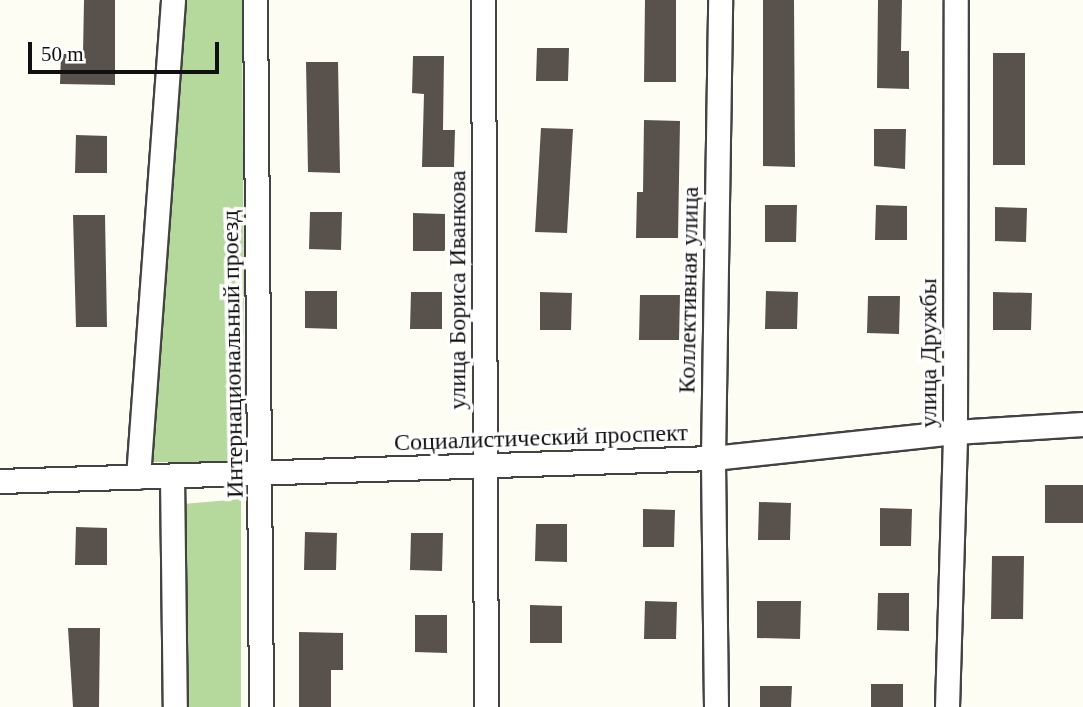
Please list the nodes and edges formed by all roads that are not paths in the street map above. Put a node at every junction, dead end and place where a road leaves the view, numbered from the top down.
1 (173, 0) edge
2 (255, 0) edge
3 (483, 0) edge
4 (720, 0) edge
5 (956, 0) edge
6 (1083, 424) edge
7 (955, 432) junction
8 (713, 458) junction
9 (483, 467) junction
10 (172, 476) junction
11 (260, 476) junction
12 (138, 477) junction
13 (0, 481) edge
14 (175, 707) edge
15 (261, 707) edge
16 (486, 707) edge
17 (716, 707) edge
18 (947, 707) edge

1 - 12 street
2 - 11 street, Интернациональный проезд
3 - 9 street, улица Бориса Иванкова
4 - 8 street, Коллективная улица
5 - 7 street, улица Дружбы
6 - 7 street, Социалистический проспект
7 - 8 street, Социалистический проспект
7 - 18 street, улица Дружбы
8 - 9 street, Социалистический проспект
8 - 17 street, Коллективная улица
9 - 11 street, Социалистический проспект
9 - 16 street, улица Бориса Иванкова
10 - 11 street, Социалистический проспект
10 - 12 street, Социалистический проспект
10 - 14 street
11 - 15 street, Интернациональный проезд
12 - 13 street, Социалистический проспект

